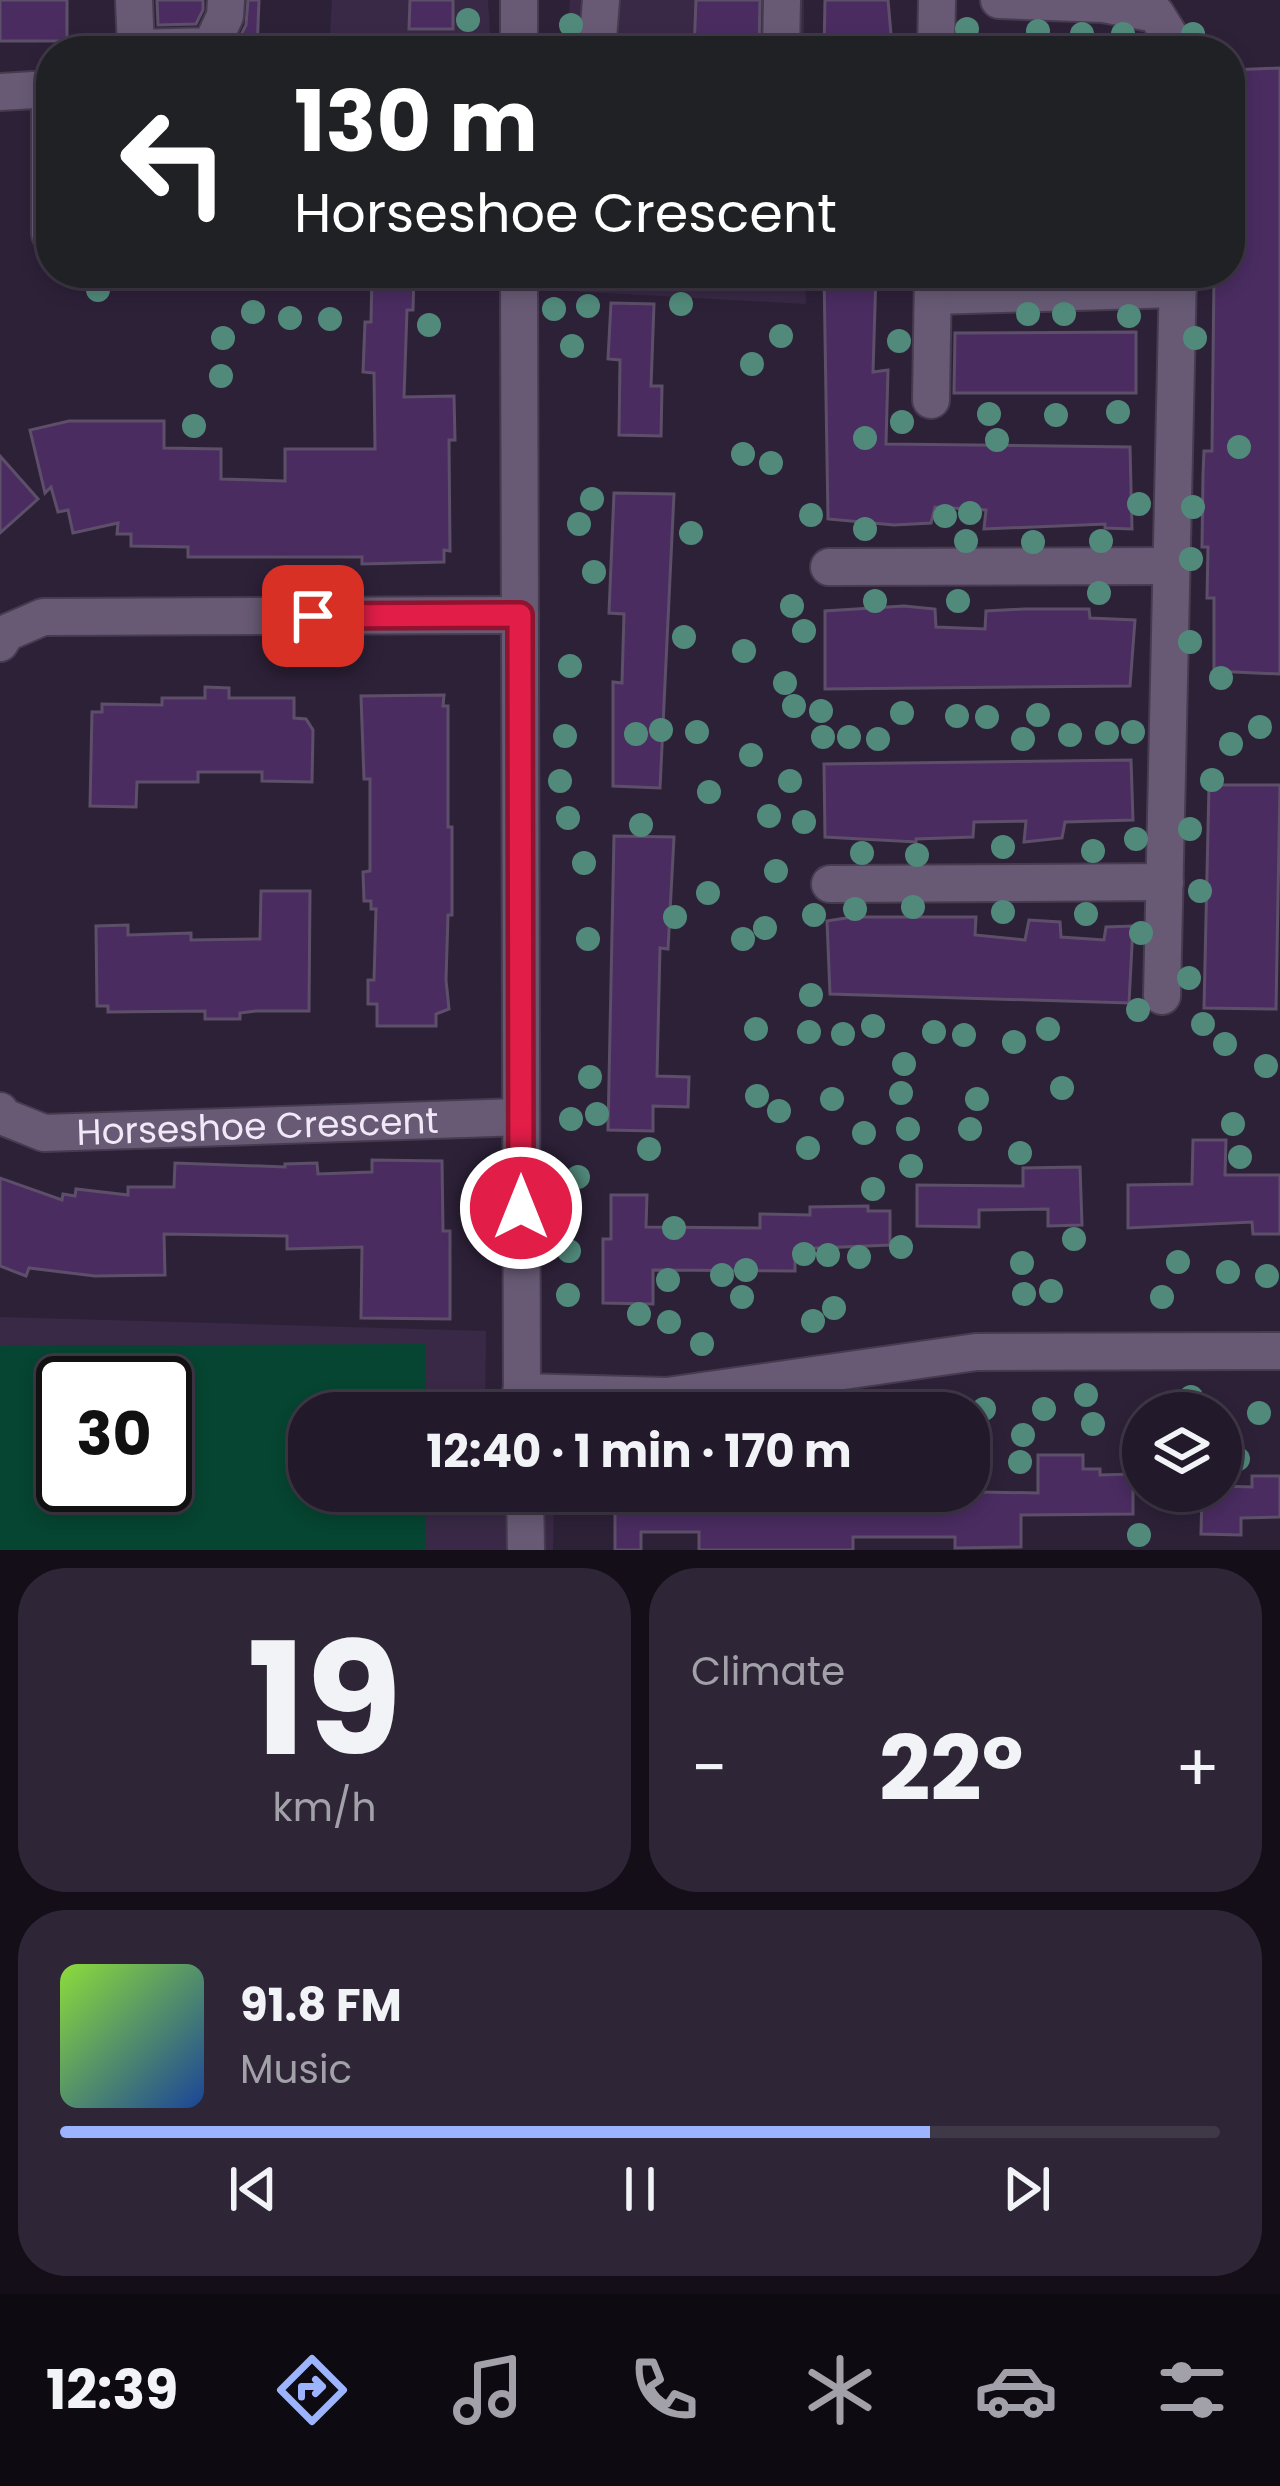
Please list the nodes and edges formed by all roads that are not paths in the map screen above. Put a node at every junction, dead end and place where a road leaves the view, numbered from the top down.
1 (134, 0) edge
2 (226, 0) edge
3 (519, 0) edge
4 (602, 0) edge
5 (782, 0) edge
6 (937, 0) edge
7 (999, 0) edge
8 (136, 36) edge
9 (216, 36) edge
10 (519, 36) edge
11 (598, 36) edge
12 (781, 36) edge
13 (936, 36) edge
14 (1170, 36) edge
15 (36, 90) edge
16 (0, 92) edge
17 (519, 288) edge
18 (933, 288) edge
19 (1178, 288) edge
20 (931, 400) dead end
21 (1172, 566) junction
22 (829, 567) dead end
23 (520, 615) junction
24 (0, 644) edge
25 (1165, 882) junction
26 (830, 884) dead end
27 (1162, 996) dead end
28 (0, 1111) edge
29 (521, 1117) junction
30 (1280, 1351) edge
31 (522, 1392) edge
32 (695, 1392) edge
33 (525, 1512) edge
34 (526, 1550) edge

1 - 8 street
2 - 9 street
3 - 10 street
4 - 11 street
5 - 12 street
6 - 13 street
7 - 14 street
15 - 16 street
17 - 23 street
18 - 20 street
19 - 21 street
21 - 22 street
21 - 25 street
23 - 24 street
23 - 29 street
25 - 26 street
25 - 27 street
28 - 29 street, Horseshoe Crescent
29 - 31 street
30 - 32 street
33 - 34 street

